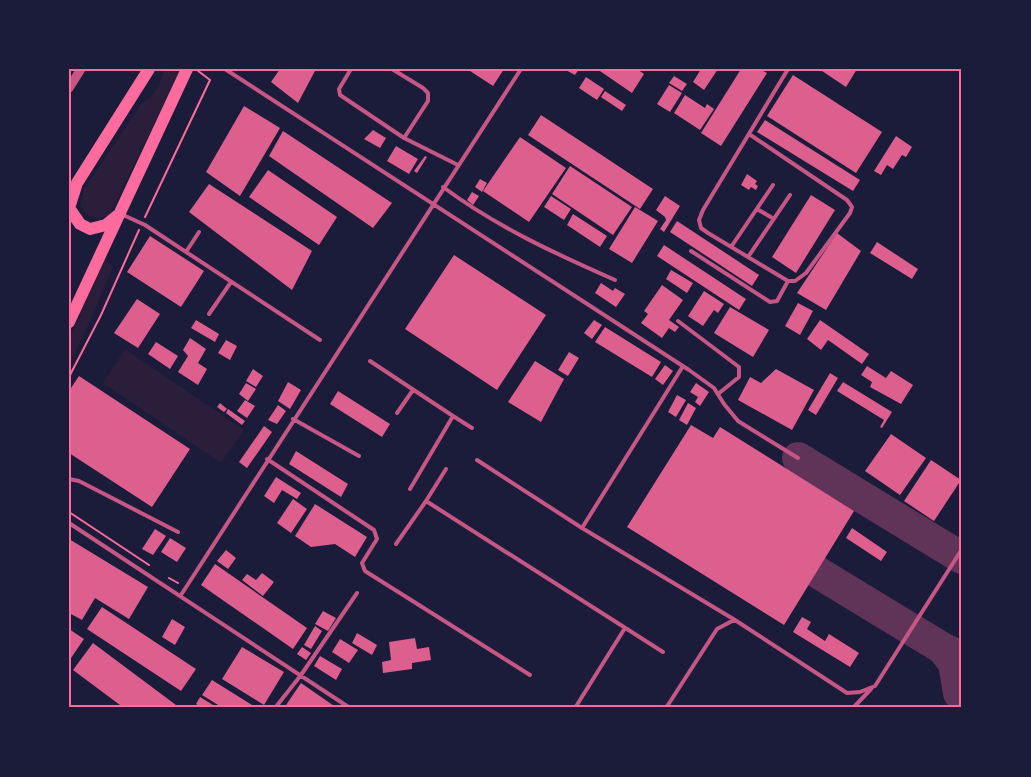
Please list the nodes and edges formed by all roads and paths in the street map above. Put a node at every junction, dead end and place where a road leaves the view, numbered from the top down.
1 (81, 69) edge
2 (149, 69) edge
3 (187, 69) edge
4 (225, 69) edge
5 (351, 69) edge
6 (392, 69) edge
7 (521, 69) edge
8 (788, 69) edge
9 (197, 70) edge
10 (210, 80) dead end
11 (69, 88) edge
12 (749, 134) junction
13 (404, 138) junction
14 (458, 165) junction
15 (773, 185) dead end
16 (443, 187) junction
17 (790, 195) dead end
18 (433, 203) junction
19 (69, 208) edge
20 (757, 208) junction
21 (120, 213) junction
22 (774, 219) junction
23 (199, 232) dead end
24 (731, 247) junction
25 (691, 251) dead end
26 (186, 252) junction
27 (748, 257) junction
28 (615, 280) dead end
29 (788, 281) junction
30 (231, 282) junction
31 (209, 314) dead end
32 (678, 321) dead end
33 (69, 322) edge
34 (320, 340) dead end
35 (370, 361) dead end
36 (683, 366) junction
37 (413, 390) junction
38 (718, 394) junction
39 (397, 413) dead end
40 (453, 416) junction
41 (293, 419) junction
42 (472, 428) dead end
43 (359, 456) dead end
44 (798, 458) dead end
45 (267, 459) junction
46 (477, 460) dead end
47 (446, 469) dead end
48 (69, 479) edge
49 (410, 489) dead end
50 (426, 501) junction
51 (69, 512) edge
52 (69, 523) edge
53 (582, 528) junction
54 (178, 532) dead end
55 (396, 544) dead end
56 (962, 549) edge
57 (148, 565) dead end
58 (168, 578) dead end
59 (178, 584) dead end
60 (357, 592) dead end
61 (181, 595) junction
62 (735, 620) junction
63 (625, 628) junction
64 (663, 652) dead end
65 (301, 675) junction
66 (530, 675) dead end
67 (875, 686) junction
68 (275, 708) edge
69 (350, 708) edge
70 (575, 708) edge
71 (666, 708) edge
72 (853, 708) edge

1 - 11 street
2 - 19 highway
3 - 21 highway
4 - 18 lane
5 - 13 lane
6 - 13 lane
7 - 14 lane
8 - 12 lane
9 - 10 path
12 - 24 lane
12 - 29 lane
13 - 14 lane
14 - 16 lane
15 - 20 lane
16 - 18 lane
16 - 28 lane
17 - 22 lane
18 - 36 lane
18 - 41 lane
19 - 21 highway
20 - 22 lane
20 - 24 lane
21 - 26 lane
21 - 33 highway
22 - 27 lane
23 - 26 lane
24 - 27 lane
25 - 29 lane
26 - 30 lane
27 - 29 lane
30 - 31 lane
30 - 34 lane
32 - 38 lane
35 - 37 lane
36 - 38 lane
36 - 53 lane
37 - 39 lane
37 - 40 lane
38 - 44 lane
40 - 42 lane
40 - 49 lane
41 - 43 lane
41 - 45 lane
45 - 61 lane
45 - 66 lane
46 - 53 lane
47 - 50 lane
48 - 54 lane
50 - 55 lane
50 - 63 lane
51 - 57 path
52 - 61 lane
53 - 62 lane
56 - 67 lane
58 - 59 path
60 - 65 lane
61 - 65 lane
62 - 67 lane
62 - 71 lane
63 - 64 lane
63 - 70 lane
65 - 68 lane
65 - 69 lane
67 - 72 lane

